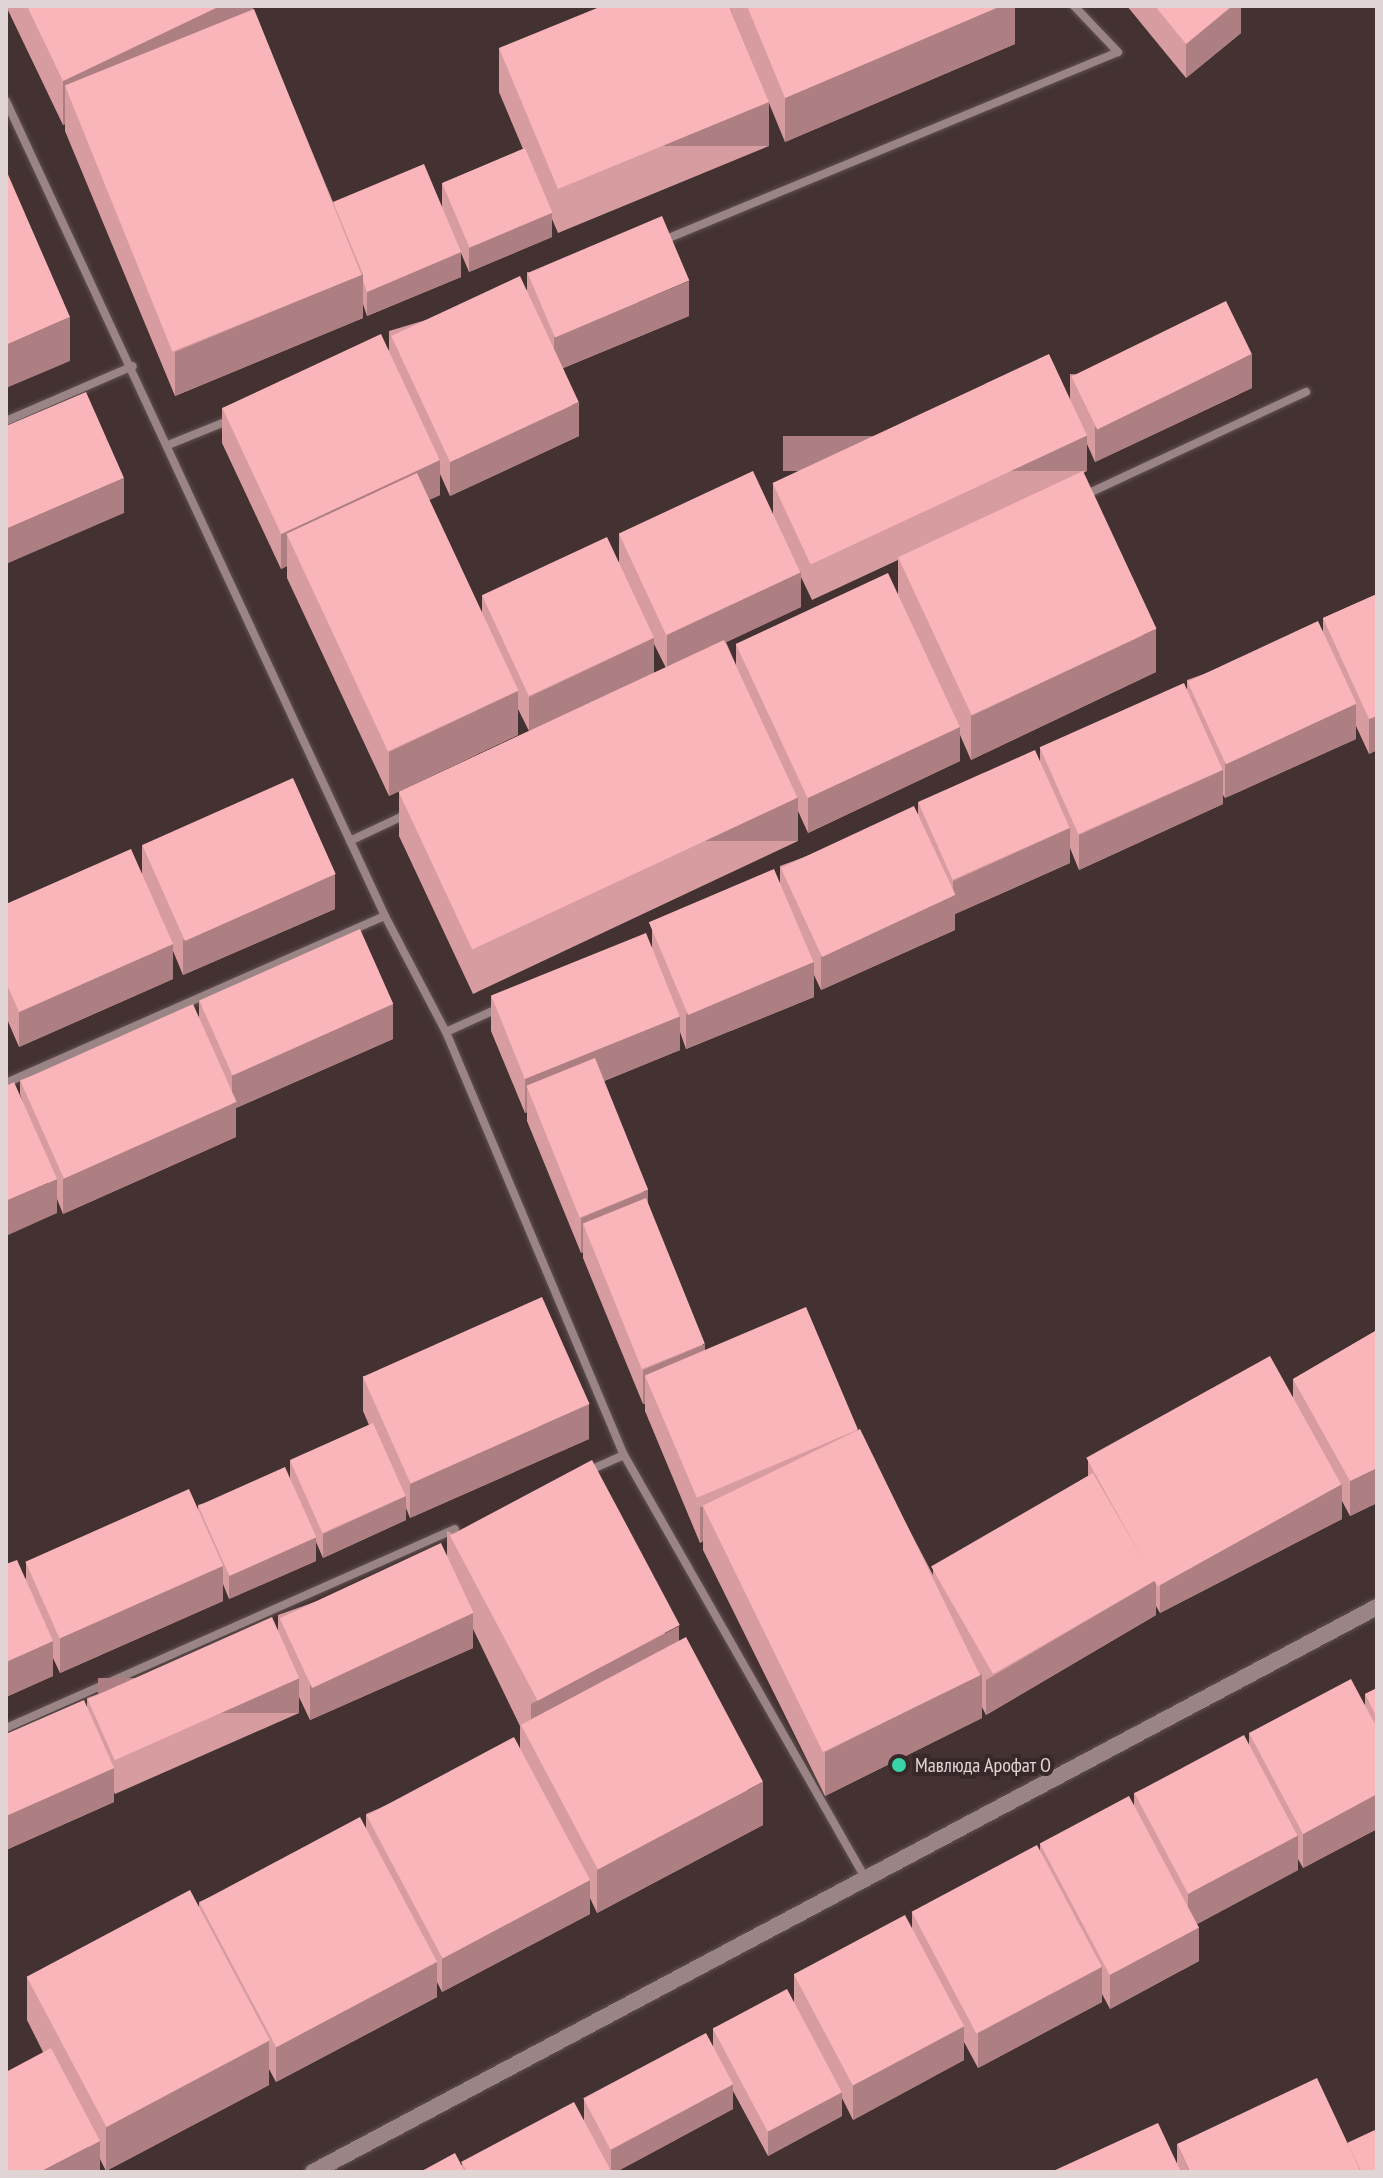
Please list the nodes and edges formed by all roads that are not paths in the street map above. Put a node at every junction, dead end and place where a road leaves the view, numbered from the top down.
1 (1074, 6) edge
2 (6, 101) edge
3 (650, 246) edge
4 (133, 366) junction
5 (1306, 392) dead end
6 (241, 415) edge
7 (6, 421) edge
8 (168, 445) junction
9 (1077, 499) edge
10 (421, 807) edge
11 (350, 841) junction
12 (385, 916) junction
13 (504, 1006) edge
14 (446, 1032) junction
15 (6, 1083) edge
16 (624, 1455) junction
17 (581, 1474) edge
18 (466, 1525) edge
19 (1377, 1607) edge
20 (6, 1728) edge
21 (867, 1881) junction
22 (313, 2172) edge

1 - 3 street
2 - 4 street
4 - 7 street
4 - 8 street
5 - 9 street
6 - 8 street
8 - 11 street
10 - 11 street
11 - 12 street
12 - 14 street
12 - 15 street
13 - 14 street
14 - 16 street
16 - 17 street
16 - 21 street
18 - 20 street
19 - 21 main road
21 - 22 main road

